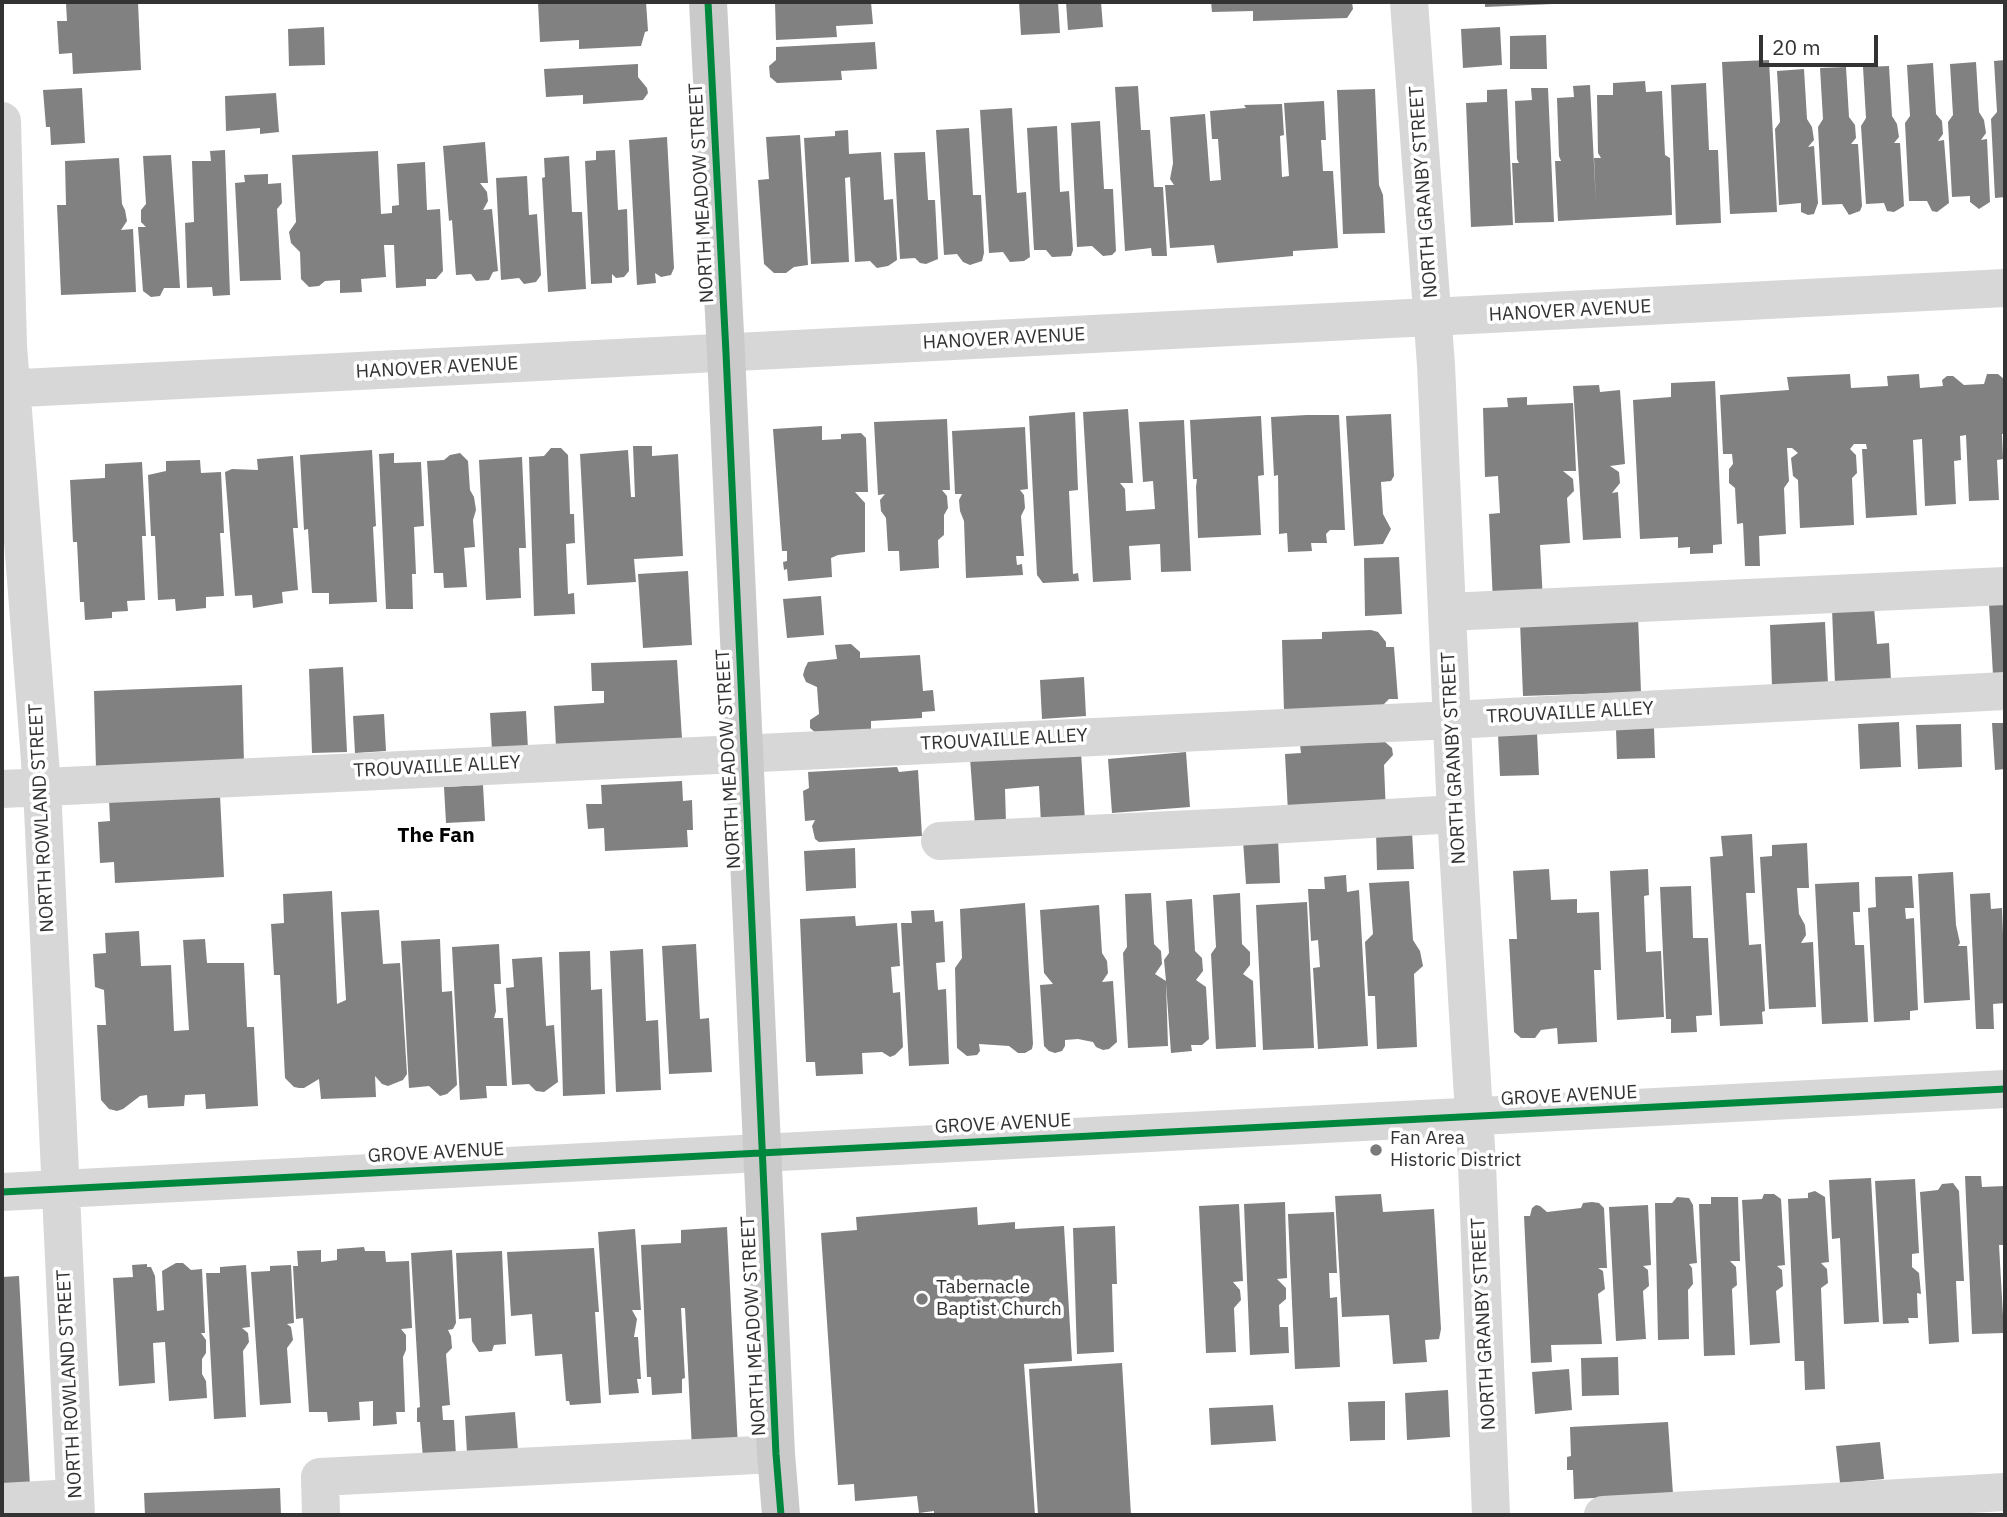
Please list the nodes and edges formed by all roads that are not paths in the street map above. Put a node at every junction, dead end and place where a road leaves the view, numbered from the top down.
1 (708, 2) edge
2 (1409, 2) edge
3 (2, 121) edge
4 (2005, 288) edge
5 (1433, 318) junction
6 (726, 353) junction
7 (6, 389) edge
8 (2005, 586) edge
9 (1447, 612) junction
10 (2005, 691) edge
11 (1452, 720) junction
12 (744, 752) junction
13 (42, 787) junction
14 (2, 789) edge
15 (1456, 814) junction
16 (940, 841) dead end
17 (2005, 1089) edge
18 (1473, 1117) junction
19 (762, 1152) junction
20 (61, 1189) junction
21 (2, 1192) edge
22 (776, 1454) junction
23 (2005, 1492) edge
24 (2, 1502) edge
25 (75, 1506) edge
26 (321, 1515) edge
27 (781, 1515) edge
28 (1491, 1515) edge
29 (1603, 1515) edge

1 - 6 main road, NORTH MEADOW STREET
2 - 5 street, NORTH GRANBY STREET
3 - 7 street, NORTH ROWLAND STREET
4 - 5 street, HANOVER AVENUE
5 - 6 street, HANOVER AVENUE
5 - 9 street, NORTH GRANBY STREET
6 - 7 street, HANOVER AVENUE
6 - 12 main road, NORTH MEADOW STREET
7 - 13 street, NORTH ROWLAND STREET
8 - 9 street
9 - 11 street, NORTH GRANBY STREET
10 - 11 street, TROUVAILLE ALLEY
11 - 12 street, TROUVAILLE ALLEY
11 - 15 street, NORTH GRANBY STREET
12 - 13 street, TROUVAILLE ALLEY
12 - 19 main road, NORTH MEADOW STREET
13 - 14 street, TROUVAILLE ALLEY
13 - 20 street, NORTH ROWLAND STREET
15 - 16 street
15 - 18 street, NORTH GRANBY STREET
17 - 18 street, GROVE AVENUE
18 - 19 street, GROVE AVENUE
18 - 28 street, NORTH GRANBY STREET
19 - 20 street, GROVE AVENUE
19 - 22 main road, NORTH MEADOW STREET
20 - 21 street, GROVE AVENUE
20 - 25 street, NORTH ROWLAND STREET
22 - 26 street
22 - 27 main road, NORTH MEADOW STREET
23 - 29 street
24 - 25 street

